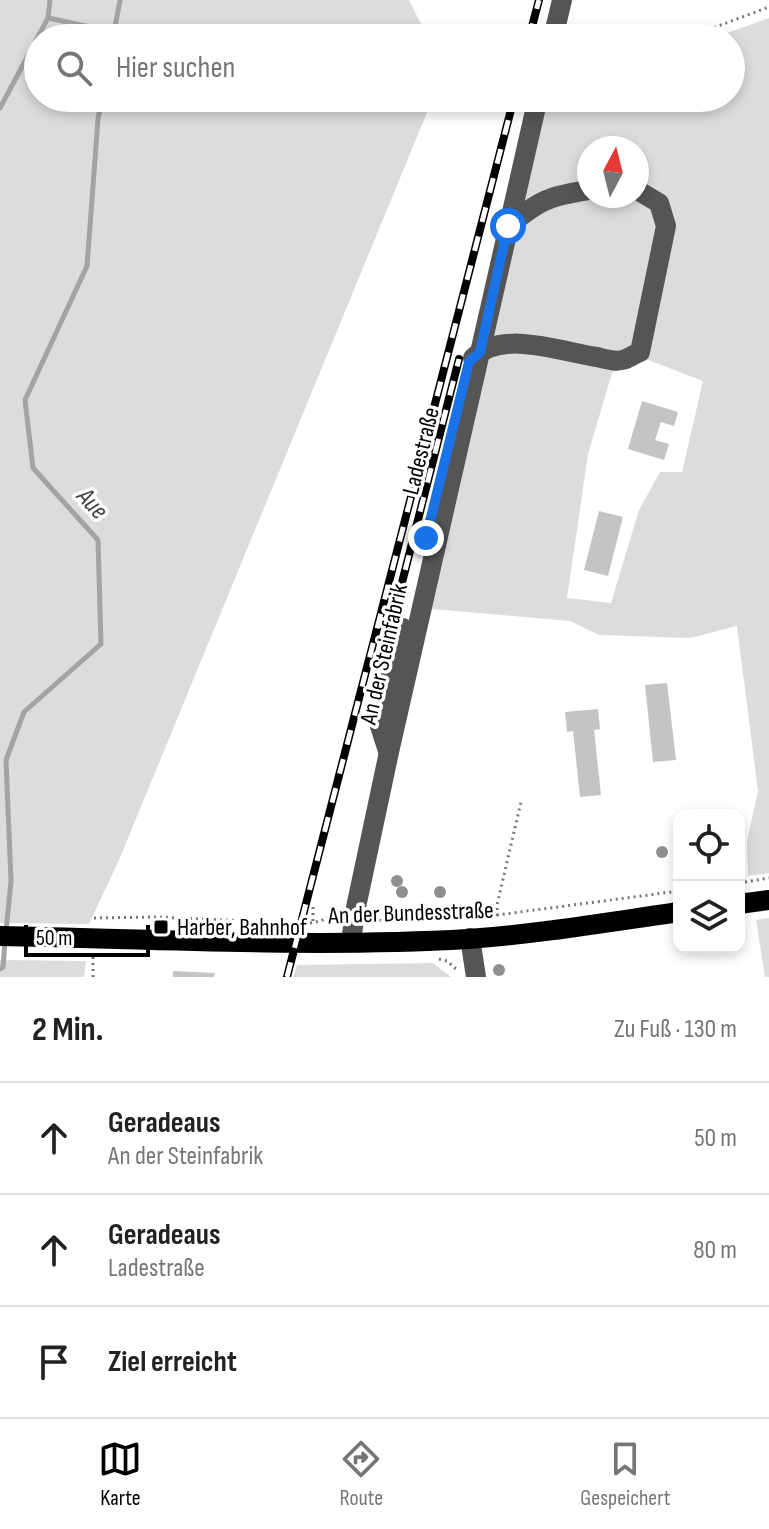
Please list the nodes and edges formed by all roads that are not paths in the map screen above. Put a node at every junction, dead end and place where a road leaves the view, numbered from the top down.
1 (562, 0) edge
2 (556, 24) edge
3 (535, 112) edge
4 (577, 192) edge
5 (649, 197) edge
6 (508, 226) junction
7 (480, 352) junction
8 (769, 900) edge
9 (745, 903) edge
10 (673, 913) edge
11 (0, 936) edge
12 (470, 938) junction
13 (351, 942) junction
14 (476, 977) edge

1 - 2 street
3 - 6 street, An der Steinfabrik
4 - 6 street
5 - 7 street
6 - 7 street, An der Steinfabrik
7 - 13 street, An der Steinfabrik
8 - 9 main road
10 - 12 main road, An der Bundesstraße
11 - 13 main road, An der Bundesstraße
12 - 13 main road, An der Bundesstraße
12 - 14 street

